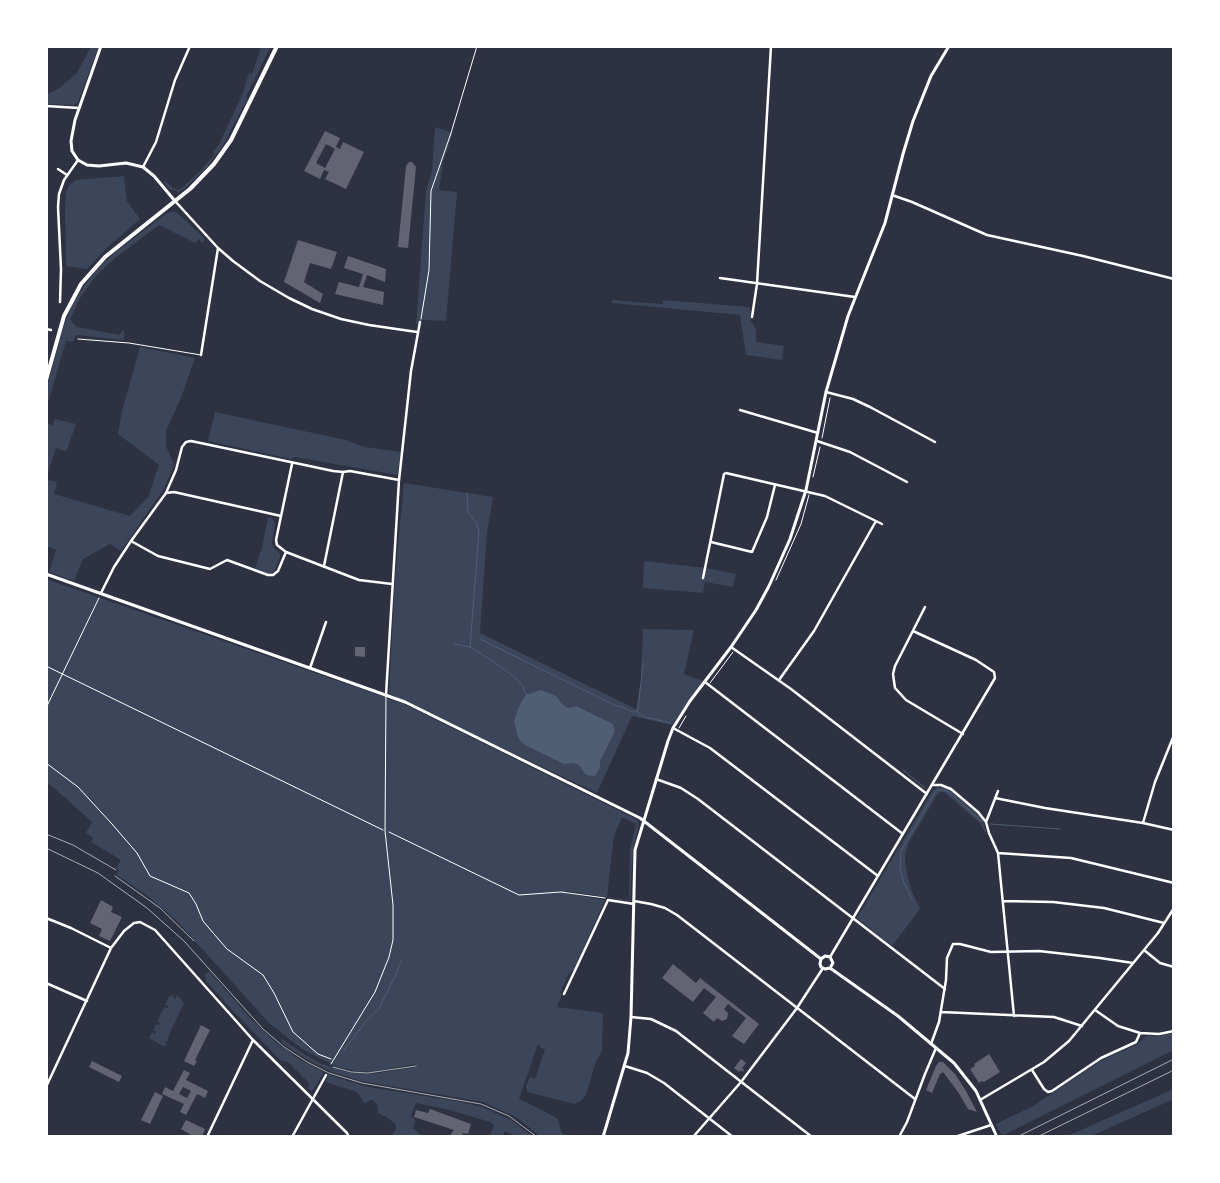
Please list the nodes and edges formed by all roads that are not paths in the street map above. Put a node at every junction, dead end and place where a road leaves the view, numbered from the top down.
1 (102, 46) edge
2 (190, 46) edge
3 (277, 46) edge
4 (771, 46) edge
5 (948, 46) edge
6 (46, 106) edge
7 (79, 108) junction
8 (78, 160) junction
9 (143, 167) junction
10 (58, 169) dead end
11 (67, 175) junction
12 (892, 195) junction
13 (175, 201) junction
14 (218, 248) junction
15 (720, 278) dead end
16 (1174, 279) edge
17 (757, 284) junction
18 (854, 297) junction
19 (60, 302) dead end
20 (752, 317) dead end
21 (420, 322) road end
22 (46, 329) edge
23 (51, 330) dead end
24 (418, 332) junction
25 (78, 338) dead end
26 (201, 355) joint
27 (46, 380) edge
28 (829, 393) junction
29 (740, 410) dead end
30 (818, 433) junction
31 (819, 441) junction
32 (935, 442) dead end
33 (292, 463) junction
34 (343, 472) junction
35 (399, 480) junction
36 (907, 482) dead end
37 (775, 484) junction
38 (808, 491) junction
39 (166, 493) junction
40 (281, 516) junction
41 (876, 521) junction
42 (882, 524) dead end
43 (132, 540) junction
44 (711, 542) junction
45 (286, 552) junction
46 (323, 567) junction
47 (46, 574) edge
48 (704, 578) dead end
49 (392, 584) junction
50 (102, 593) junction
51 (925, 607) dead end
52 (326, 622) dead end
53 (913, 631) junction
54 (733, 648) junction
55 (310, 668) junction
56 (779, 680) junction
57 (707, 683) junction
58 (386, 695) junction
59 (675, 729) junction
60 (962, 734) junction
61 (1174, 735) edge
62 (656, 778) junction
63 (933, 785) junction
64 (998, 791) dead end
65 (927, 794) junction
66 (995, 798) junction
67 (643, 820) junction
68 (986, 822) junction
69 (1143, 823) junction
70 (1174, 830) edge
71 (903, 834) junction
72 (998, 853) junction
73 (878, 876) junction
74 (1174, 883) edge
75 (1003, 901) junction
76 (634, 902) junction
77 (1174, 908) edge
78 (46, 918) edge
79 (853, 918) junction
80 (1164, 924) junction
81 (112, 948) junction
82 (1144, 950) junction
83 (1007, 951) junction
84 (830, 957) junction
85 (820, 959) junction
86 (1134, 963) junction
87 (1174, 967) edge
88 (823, 968) junction
89 (830, 968) junction
90 (46, 983) edge
91 (945, 989) junction
92 (564, 994) dead end
93 (87, 1001) junction
94 (797, 1008) junction
95 (1095, 1010) junction
96 (941, 1012) junction
97 (1014, 1016) junction
98 (631, 1017) junction
99 (1082, 1026) junction
100 (1174, 1031) edge
101 (1140, 1033) junction
102 (254, 1040) junction
103 (930, 1044) junction
104 (936, 1048) junction
105 (331, 1064) dead end
106 (625, 1066) junction
107 (1032, 1070) junction
108 (326, 1074) dead end
109 (741, 1082) junction
110 (46, 1087) edge
111 (312, 1098) junction
112 (916, 1099) junction
113 (980, 1100) junction
114 (710, 1119) junction
115 (992, 1127) junction
116 (207, 1137) edge
117 (292, 1137) edge
118 (349, 1137) edge
119 (603, 1137) edge
120 (693, 1137) edge
121 (733, 1137) edge
122 (812, 1137) edge
123 (900, 1137) edge
124 (955, 1137) edge
125 (997, 1137) edge

1 - 7 street
2 - 9 street
3 - 13 main road
4 - 17 street
5 - 12 street
6 - 7 street
7 - 8 street
8 - 9 street
8 - 11 street
9 - 13 street
10 - 11 street
11 - 19 street
12 - 16 street
12 - 18 street
13 - 14 street
13 - 27 main road
14 - 24 street
14 - 26 street
15 - 17 street
17 - 18 street
17 - 20 street
18 - 28 street
21 - 24 street
22 - 23 street
24 - 35 street
25 - 26 lane
28 - 30 street
28 - 32 street
29 - 30 street
30 - 31 street
31 - 36 street
31 - 38 street
33 - 34 street
33 - 39 street
33 - 40 street
34 - 35 street
34 - 46 street
35 - 49 street
37 - 38 street
37 - 44 street
37 - 44 street
38 - 41 street
38 - 54 street
39 - 40 street
39 - 43 street
40 - 45 street
41 - 42 street
41 - 56 street
43 - 45 street
43 - 50 street
44 - 48 street
45 - 46 street
46 - 49 street
47 - 50 street
49 - 58 street
50 - 55 street
51 - 53 street
52 - 55 street
53 - 60 street
53 - 60 street
54 - 56 street
54 - 57 street
55 - 58 street
56 - 65 street
57 - 59 street
57 - 71 street
58 - 67 street
58 - 105 lane
59 - 62 street
59 - 73 street
60 - 63 street
61 - 69 street
62 - 67 street
62 - 79 street
63 - 65 street
63 - 68 street
64 - 66 street
65 - 71 street
66 - 68 street
66 - 69 street
67 - 76 street
67 - 85 street
68 - 72 street
69 - 70 street
71 - 73 street
72 - 74 street
72 - 75 street
73 - 79 street
75 - 80 street
75 - 83 street
76 - 92 street
76 - 94 street
76 - 98 street
77 - 80 street
78 - 81 street
79 - 84 street
79 - 91 street
80 - 82 street
81 - 93 street
81 - 102 street
82 - 86 street
82 - 87 street
83 - 86 street
83 - 91 street
83 - 97 street
84 - 85 street
84 - 89 street
85 - 88 street
86 - 95 street
88 - 89 street
88 - 94 street
89 - 103 street
90 - 93 street
91 - 96 street
93 - 110 street
94 - 109 street
94 - 112 street
95 - 99 street
95 - 101 street
96 - 97 street
96 - 103 street
97 - 99 street
98 - 106 street
98 - 109 street
99 - 107 street
100 - 101 street
101 - 107 street
102 - 111 street
102 - 116 street
103 - 104 street
104 - 112 street
104 - 113 street
106 - 114 street
106 - 119 street
107 - 113 street
108 - 111 street
109 - 114 street
109 - 122 street
111 - 117 street
111 - 118 street
112 - 123 street
113 - 115 street
114 - 120 street
114 - 121 street
115 - 124 street
115 - 125 street

